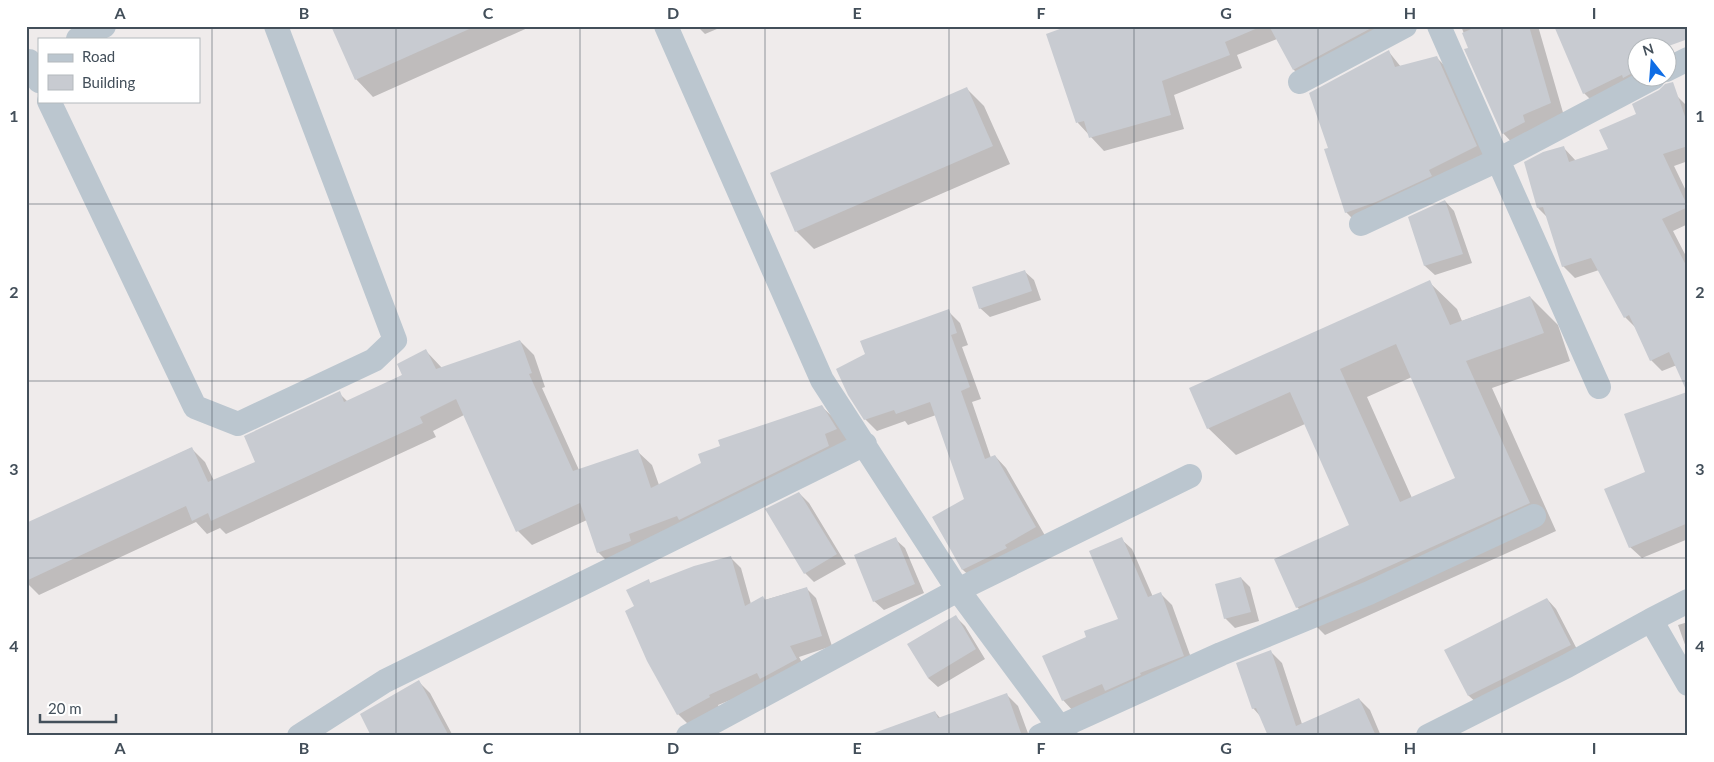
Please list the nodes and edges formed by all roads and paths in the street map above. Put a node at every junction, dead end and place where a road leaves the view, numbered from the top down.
1 (104, 26) edge
2 (276, 26) edge
3 (666, 26) edge
4 (1405, 26) edge
5 (1439, 26) edge
6 (80, 38) edge
7 (1688, 59) edge
8 (1676, 65) edge
9 (1300, 82) dead end
10 (1634, 88) edge
11 (48, 102) edge
12 (1498, 160) junction
13 (1361, 224) dead end
14 (1599, 387) dead end
15 (865, 444) junction
16 (1190, 476) dead end
17 (1534, 516) dead end
18 (958, 590) junction
19 (1688, 601) edge
20 (1651, 620) junction
21 (1688, 684) edge
22 (1055, 732) edge
23 (298, 736) edge
24 (688, 736) edge
25 (1428, 736) edge

1 - 6 street
2 - 11 street
3 - 15 street
4 - 9 street
5 - 12 street
7 - 8 street
10 - 12 street
12 - 13 street
12 - 14 street
15 - 18 street
15 - 23 street
16 - 18 street
17 - 22 street
18 - 22 street
18 - 24 street
19 - 20 street
20 - 21 street
20 - 25 street

